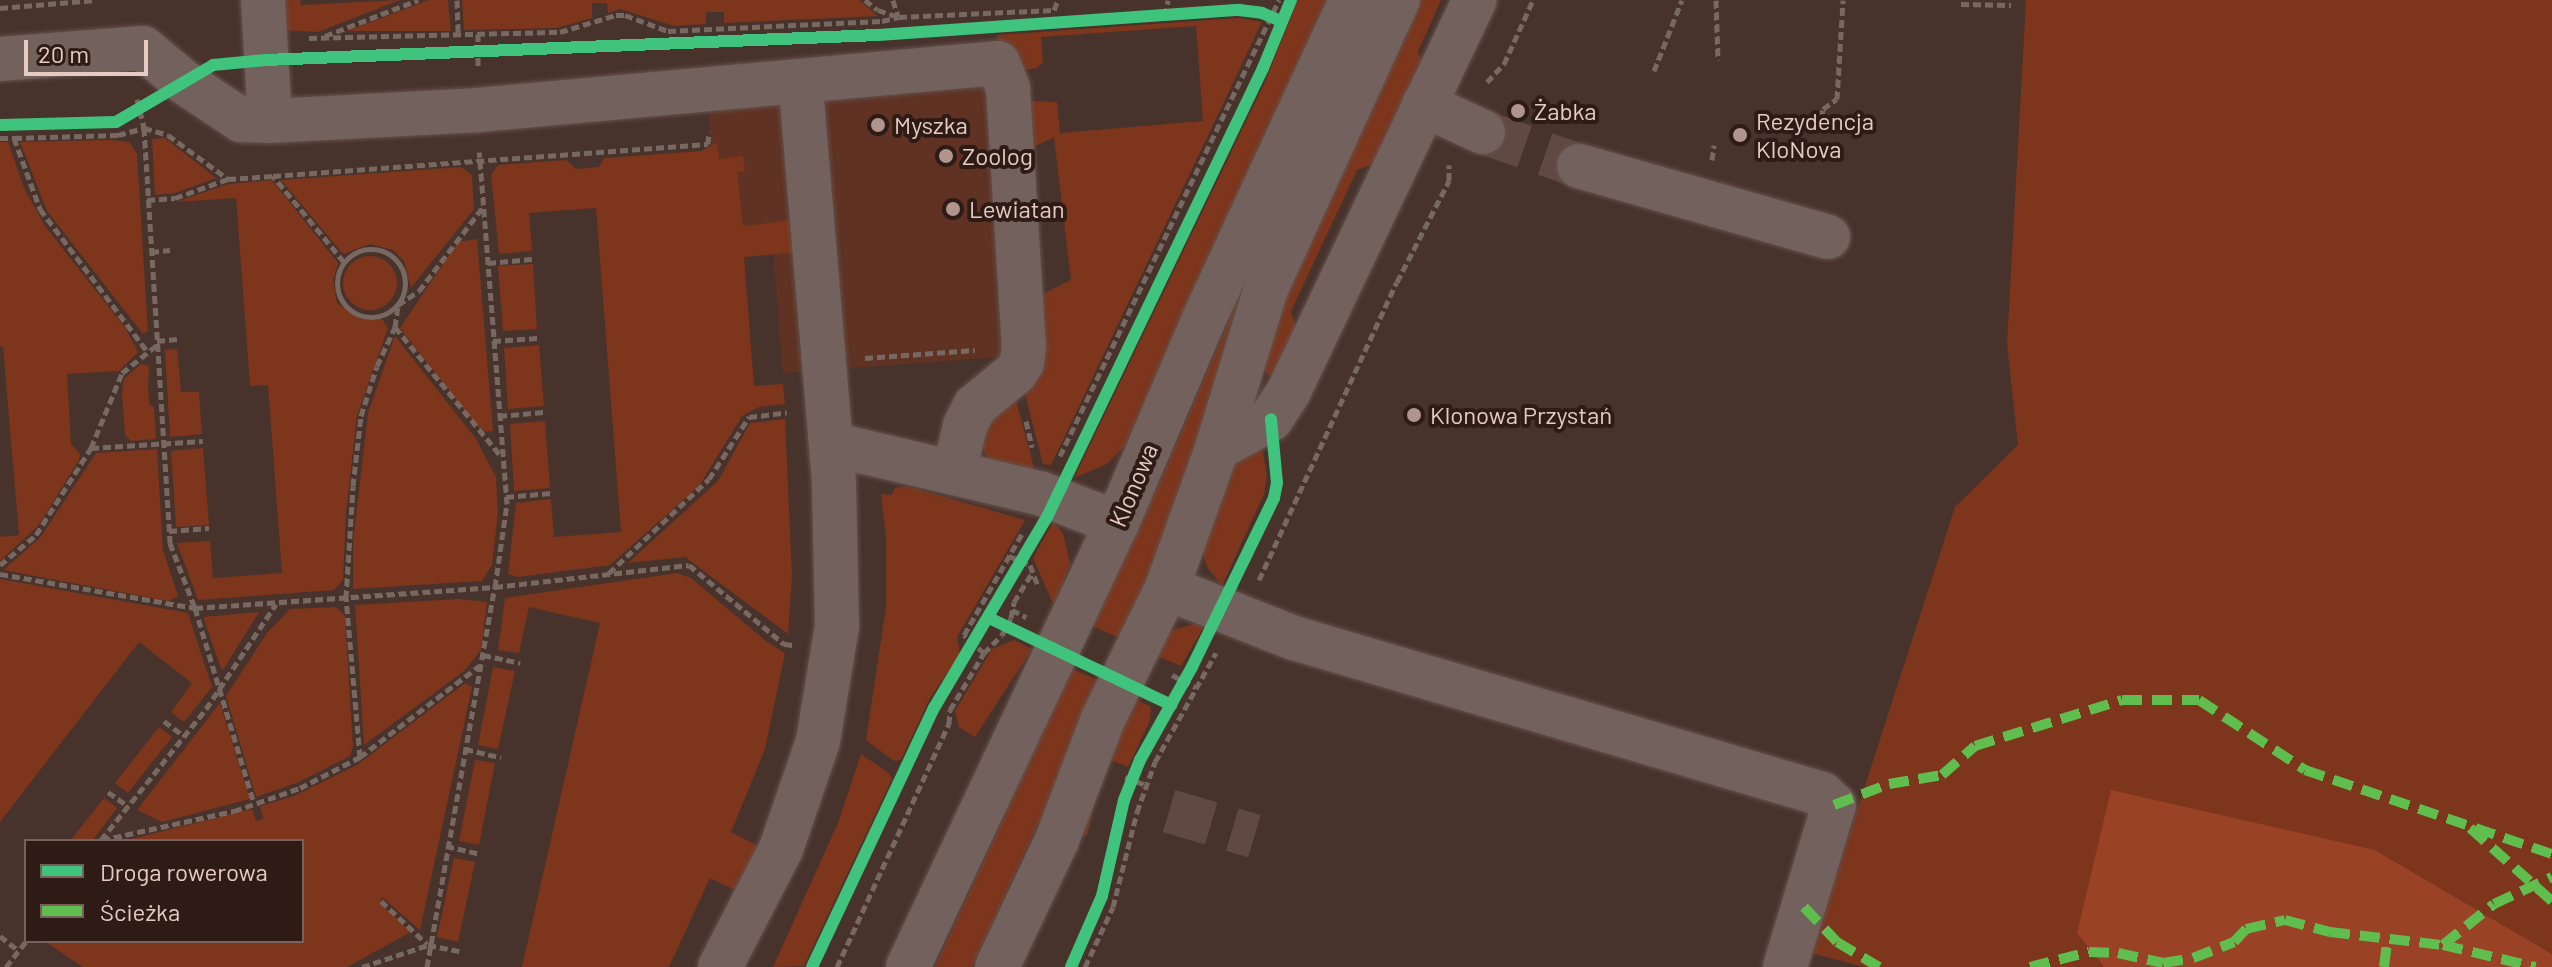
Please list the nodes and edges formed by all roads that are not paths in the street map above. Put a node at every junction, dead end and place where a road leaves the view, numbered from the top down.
1 (263, 0) edge
2 (1351, 0) edge
3 (1398, 0) edge
4 (1475, 0) edge
5 (0, 53) edge
6 (800, 81) junction
7 (270, 121) junction
8 (1579, 166) tunnel mouth
9 (1828, 237) dead end
10 (831, 444) junction
11 (1217, 448) junction
12 (954, 472) junction
13 (1117, 523) junction
14 (1167, 588) junction
15 (720, 967) edge
16 (908, 967) edge
17 (997, 967) edge
18 (1785, 967) edge

1 - 7 street
2 - 13 street, Klonowa
3 - 11 street
4 - 11 street
5 - 7 street
6 - 7 street
6 - 10 street
6 - 12 street
8 - 9 street
10 - 12 street
10 - 15 street
11 - 14 street
12 - 13 street
13 - 16 street, Klonowa
14 - 17 street
14 - 18 street

